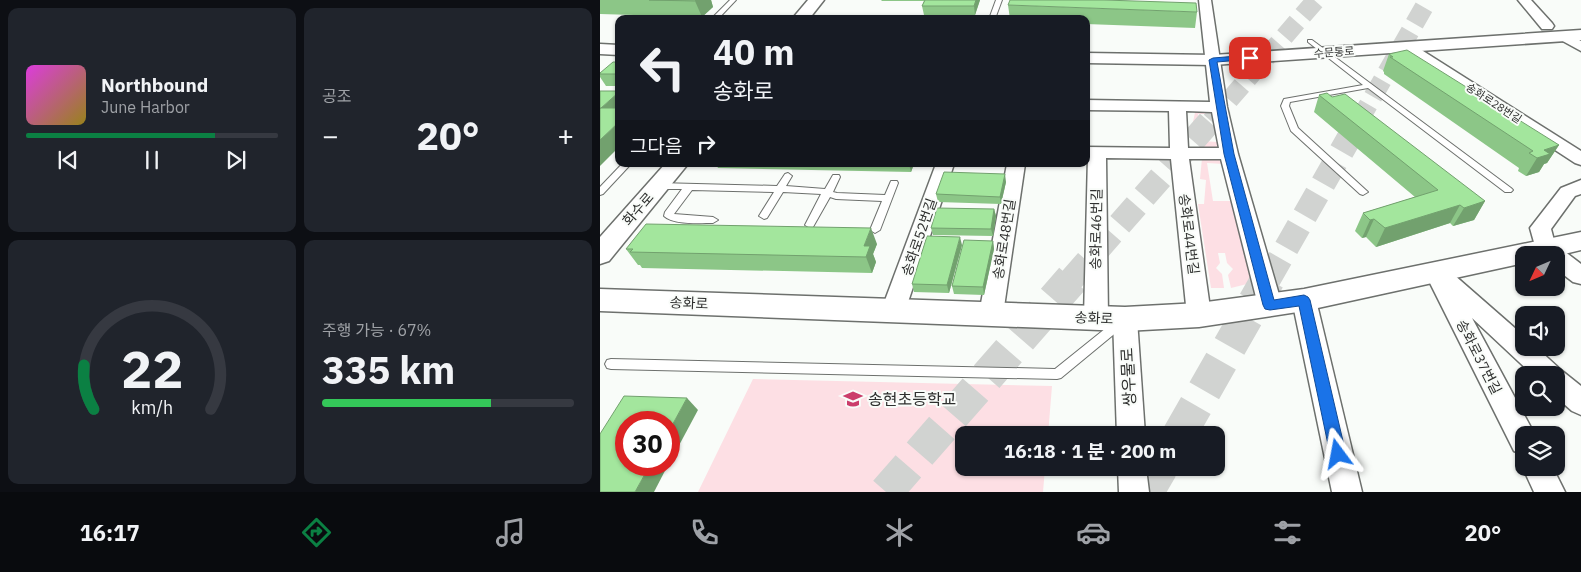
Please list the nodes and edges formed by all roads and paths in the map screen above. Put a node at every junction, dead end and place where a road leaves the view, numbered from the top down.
1 (733, 0) edge
2 (816, 0) edge
3 (999, 0) edge
4 (1205, 0) edge
5 (1524, 0) edge
6 (718, 15) edge
7 (803, 15) edge
8 (993, 15) edge
9 (1581, 24) edge
10 (1547, 26) junction
11 (600, 36) edge
12 (615, 36) edge
13 (1573, 36) edge
14 (1310, 41) junction
15 (1090, 45) edge
16 (1407, 47) junction
17 (1581, 47) edge
18 (600, 49) edge
19 (615, 50) edge
20 (1323, 53) junction
21 (1212, 54) junction
22 (1090, 58) edge
23 (1368, 86) junction
24 (1090, 105) edge
25 (1177, 106) junction
26 (1219, 107) junction
27 (1092, 152) edge
28 (1179, 154) junction
29 (1229, 154) junction
30 (1581, 159) edge
31 (624, 167) edge
32 (674, 167) edge
33 (944, 167) edge
34 (1016, 167) edge
35 (788, 176) dead end
36 (836, 177) dead end
37 (894, 183) dead end
38 (658, 186) junction
39 (1581, 186) edge
40 (689, 187) junction
41 (780, 189) junction
42 (1508, 190) dead end
43 (600, 192) edge
44 (1363, 192) dead end
45 (828, 193) junction
46 (888, 198) junction
47 (764, 216) dead end
48 (713, 220) dead end
49 (810, 225) edge
50 (875, 230) dead end
51 (1581, 241) edge
52 (1549, 246) edge
53 (1565, 248) edge
54 (600, 254) edge
55 (1515, 259) edge
56 (1565, 263) edge
57 (1435, 271) junction
58 (1581, 276) edge
59 (600, 300) edge
60 (1304, 300) junction
61 (1270, 305) junction
62 (893, 311) junction
63 (991, 314) junction
64 (1199, 315) junction
65 (1096, 318) junction
66 (1125, 319) junction
67 (611, 364) dead end
68 (1540, 366) edge
69 (1565, 388) edge
70 (1581, 403) edge
71 (1131, 426) edge
72 (1516, 426) edge
73 (1133, 476) edge
74 (1541, 476) edge
75 (1134, 492) edge
76 (1346, 492) edge
77 (1550, 492) edge

1 - 6 lane
2 - 7 street
3 - 8 lane
4 - 21 street
5 - 10 street
9 - 10 street, 수문통로
10 - 14 street, 수문통로
11 - 12 street
13 - 16 street, 수문통로
13 - 17 street
14 - 20 lane
14 - 21 street, 수문통로
15 - 21 street, 수문통로
16 - 20 street, 수문통로
16 - 30 street, 송화로28번길
18 - 19 street
20 - 21 street, 수문통로
20 - 23 lane
21 - 22 street, 수문통로
21 - 26 street
23 - 42 lane
23 - 44 lane
24 - 25 street
25 - 26 street
25 - 28 street, 송화로44번길
26 - 29 street
27 - 28 street
27 - 65 street, 송화로46번길
28 - 29 street
28 - 64 street, 송화로44번길
29 - 61 street
31 - 43 lane
32 - 38 street, 화수로
33 - 62 street, 송화로52번길
34 - 63 street, 송화로48번길
35 - 41 lane
36 - 45 lane
37 - 46 lane
38 - 40 lane
38 - 54 street, 화수로
39 - 52 street
40 - 41 lane
40 - 48 lane
41 - 45 lane
41 - 47 lane
45 - 46 lane
45 - 49 lane
46 - 50 lane
51 - 53 street, 송화로
55 - 57 street, 송화로
56 - 58 street
57 - 60 street, 송화로
57 - 68 street
57 - 72 street, 송화로37번길
59 - 62 street, 송화로
60 - 61 street, 송화로
60 - 76 street
61 - 64 street, 송화로
62 - 63 street, 송화로
63 - 65 street, 송화로
64 - 66 street, 송화로
65 - 66 street, 송화로
66 - 67 lane
66 - 71 street, 쌍우물로
69 - 70 street
73 - 75 street
74 - 77 street

